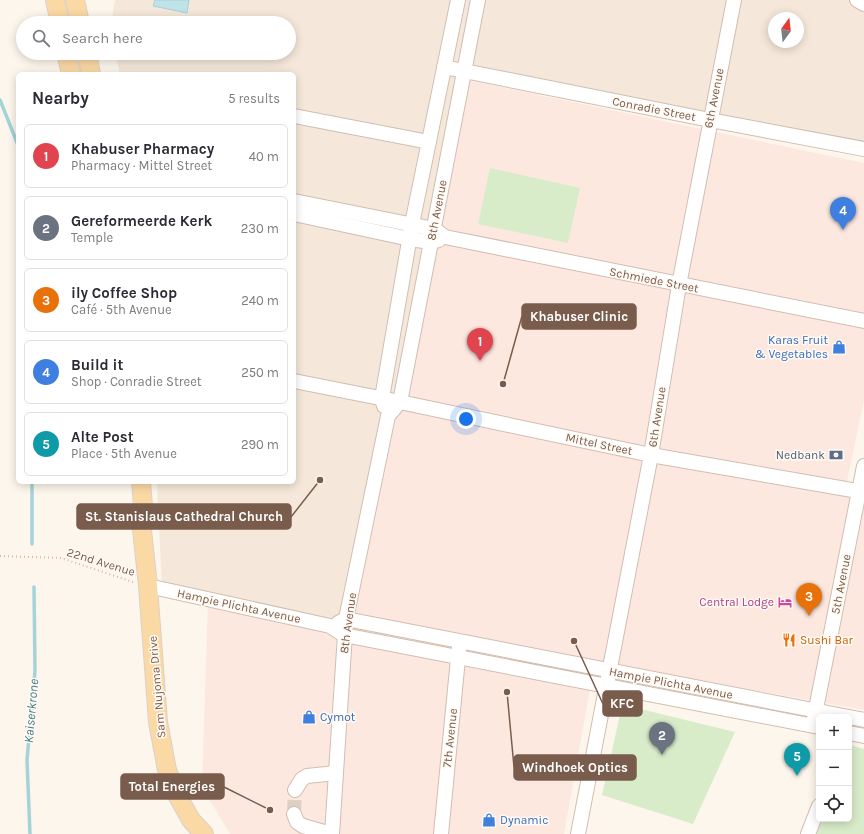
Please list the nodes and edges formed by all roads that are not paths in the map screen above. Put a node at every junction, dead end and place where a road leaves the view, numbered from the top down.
1 (55, 0) edge
2 (75, 0) edge
3 (458, 0) edge
4 (478, 0) edge
5 (734, 0) edge
6 (857, 0) edge
7 (864, 4) edge
8 (58, 16) edge
9 (78, 16) edge
10 (67, 60) edge
11 (88, 60) edge
12 (444, 67) junction
13 (464, 70) junction
14 (70, 72) edge
15 (91, 72) edge
16 (296, 116) edge
17 (710, 120) junction
18 (428, 142) junction
19 (864, 149) edge
20 (296, 200) edge
21 (296, 214) edge
22 (412, 224) junction
23 (432, 236) junction
24 (410, 239) junction
25 (679, 285) junction
26 (864, 321) edge
27 (296, 381) edge
28 (382, 398) junction
29 (400, 402) junction
30 (388, 416) junction
31 (651, 455) junction
32 (864, 466) edge
33 (133, 484) edge
34 (141, 484) edge
35 (862, 492) edge
36 (142, 530) junction
37 (148, 586) junction
38 (346, 619) junction
39 (330, 626) junction
40 (344, 635) junction
41 (460, 641) junction
42 (458, 657) junction
43 (609, 671) junction
44 (606, 687) junction
45 (816, 710) junction
46 (853, 720) edge
47 (815, 726) edge
48 (852, 734) edge
49 (864, 736) edge
50 (336, 773) junction
51 (295, 790) tunnel mouth
52 (294, 814) dead end
53 (816, 814) edge
54 (204, 834) edge
55 (331, 834) edge
56 (441, 834) edge
57 (578, 834) edge
58 (808, 834) edge

1 - 8 main road
2 - 9 main road
3 - 12 street, 8th Avenue
4 - 13 street, 8th Avenue
5 - 17 street, 6th Avenue
6 - 7 street
10 - 14 main road
11 - 15 main road
12 - 13 street, Conradie Street
12 - 18 street, 8th Avenue
13 - 17 street, Conradie Street
13 - 23 street, 8th Avenue
16 - 18 street
17 - 19 street, Conradie Street
17 - 25 street, 6th Avenue
18 - 22 street, 8th Avenue
20 - 22 street
21 - 24 street, Schmiede Street
22 - 23 street
22 - 24 street, 8th Avenue
23 - 24 street, Schmiede Street
23 - 25 street, Schmiede Street
23 - 29 street, 8th Avenue
24 - 28 street, 8th Avenue
25 - 26 street, Schmiede Street
25 - 31 street, 6th Avenue
27 - 28 street, Mittel Street
28 - 29 street, Mittel Street
28 - 30 street, 8th Avenue
29 - 30 street, 8th Avenue
29 - 31 street, Mittel Street
30 - 38 street, 8th Avenue
31 - 35 street, Mittel Street
31 - 43 street, 6th Avenue
32 - 35 street, 5th Avenue
33 - 36 main road, Sam Nujoma Drive
34 - 36 main road, Sam Nujoma Drive
35 - 45 street, 5th Avenue
36 - 37 main road, Sam Nujoma Drive
37 - 39 street, Hampie Plichta Avenue
37 - 54 main road, Sam Nujoma Drive
38 - 39 street
38 - 40 street, 8th Avenue
38 - 41 street, Hampie Plichta Avenue
39 - 40 street, Hampie Plichta Avenue
40 - 42 street, Hampie Plichta Avenue
40 - 50 street, 8th Avenue
41 - 42 street, 7th Avenue
41 - 43 street, Hampie Plichta Avenue
42 - 44 street, Hampie Plichta Avenue
42 - 56 street, 7th Avenue
43 - 44 street, 6th Avenue
43 - 45 street, Hampie Plichta Avenue
44 - 47 street, Hampie Plichta Avenue
44 - 57 street, 6th Avenue
45 - 46 street, Hampie Plichta Avenue
45 - 47 street, 5th Avenue
48 - 49 street
50 - 51 street
50 - 55 street, 8th Avenue
52 - 55 street
53 - 58 street

